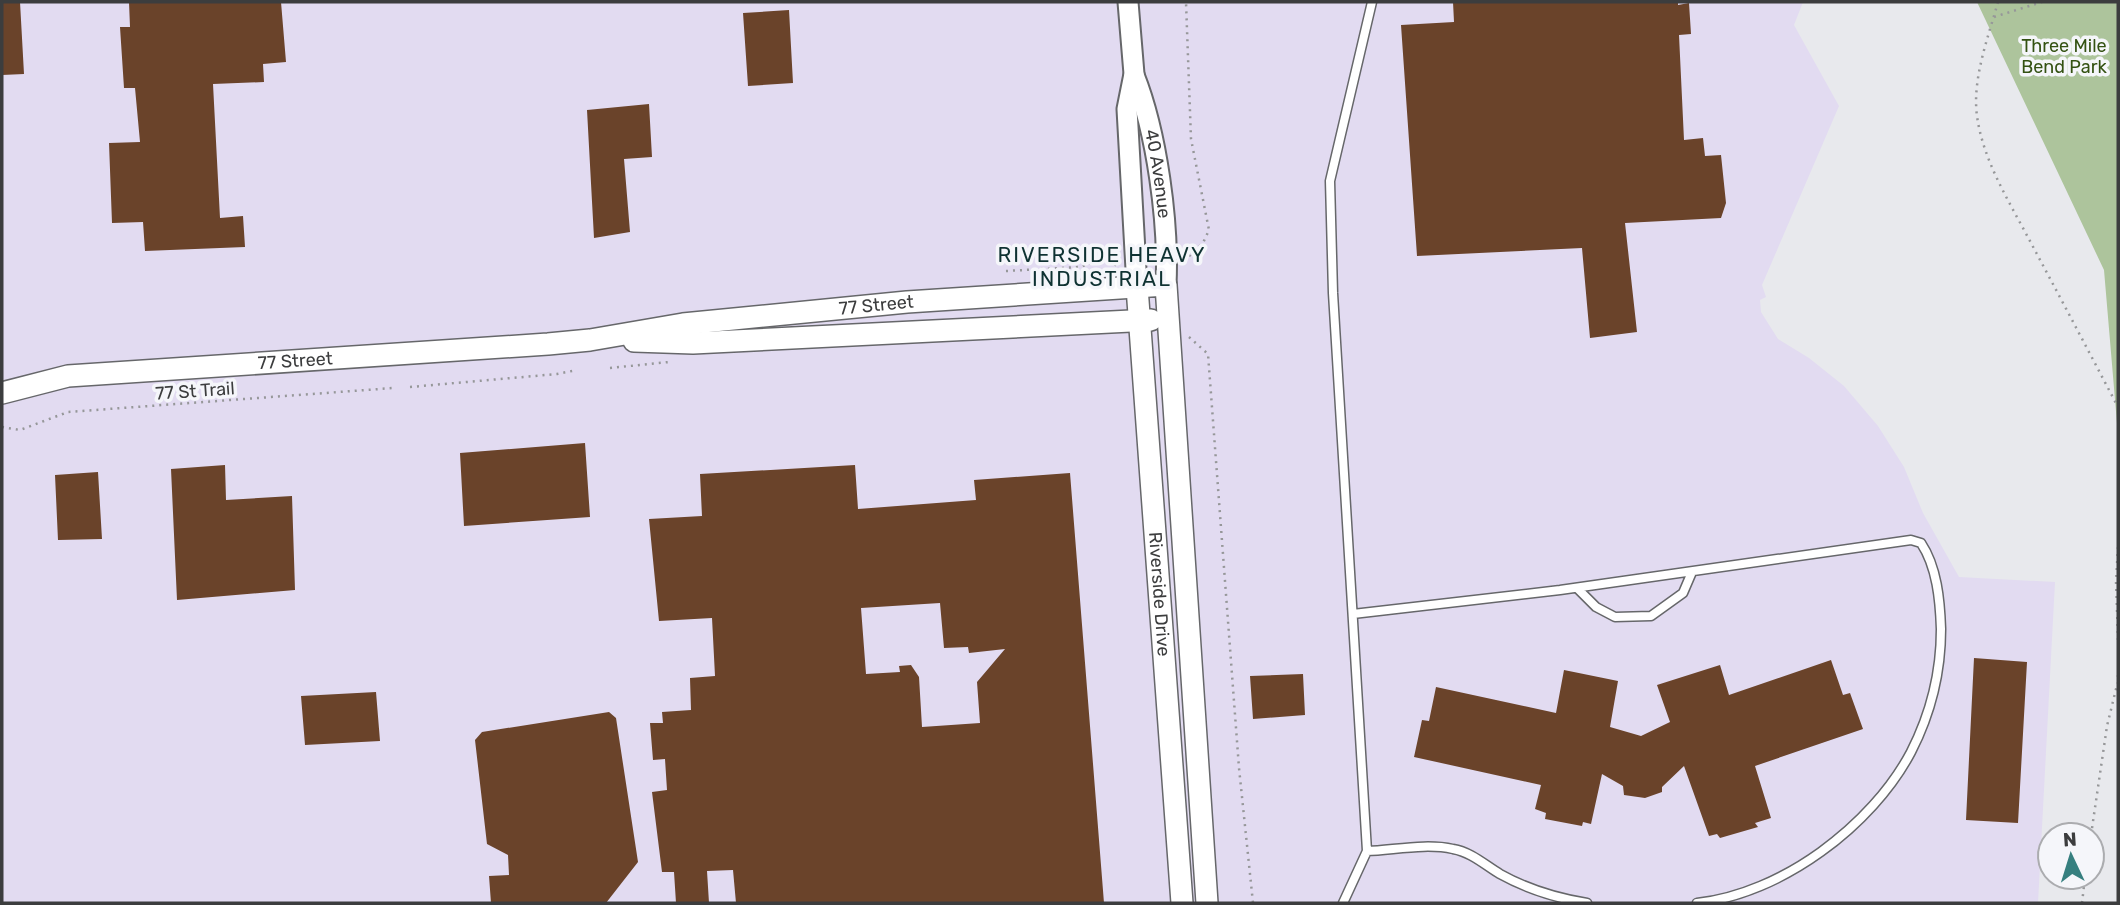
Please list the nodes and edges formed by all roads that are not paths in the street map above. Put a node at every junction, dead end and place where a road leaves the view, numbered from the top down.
1 (1128, 2) edge
2 (1372, 2) edge
3 (1133, 74) junction
4 (1166, 285) junction
5 (1137, 286) junction
6 (1167, 319) junction
7 (1139, 321) junction
8 (590, 340) junction
9 (2, 393) edge
10 (1692, 572) junction
11 (1577, 588) junction
12 (1353, 614) junction
13 (1367, 851) junction
14 (1182, 903) edge
15 (1207, 903) edge
16 (1343, 903) edge
17 (1587, 903) edge
18 (1697, 903) edge

1 - 3 street, 40 Avenue
2 - 12 lane
3 - 4 street, 40 Avenue
3 - 5 street, 40 Avenue
4 - 5 main road, 77 Street
4 - 6 main road, 40 Avenue
5 - 7 main road, Riverside Drive
5 - 8 main road, 77 Street
6 - 7 main road, 77 Street
6 - 15 main road, Riverside Drive
7 - 8 main road, 77 Street
7 - 14 main road, Riverside Drive
8 - 9 main road, 77 Street
10 - 11 lane
10 - 11 lane
10 - 18 lane
11 - 12 lane
12 - 13 lane
13 - 16 lane
13 - 17 lane

